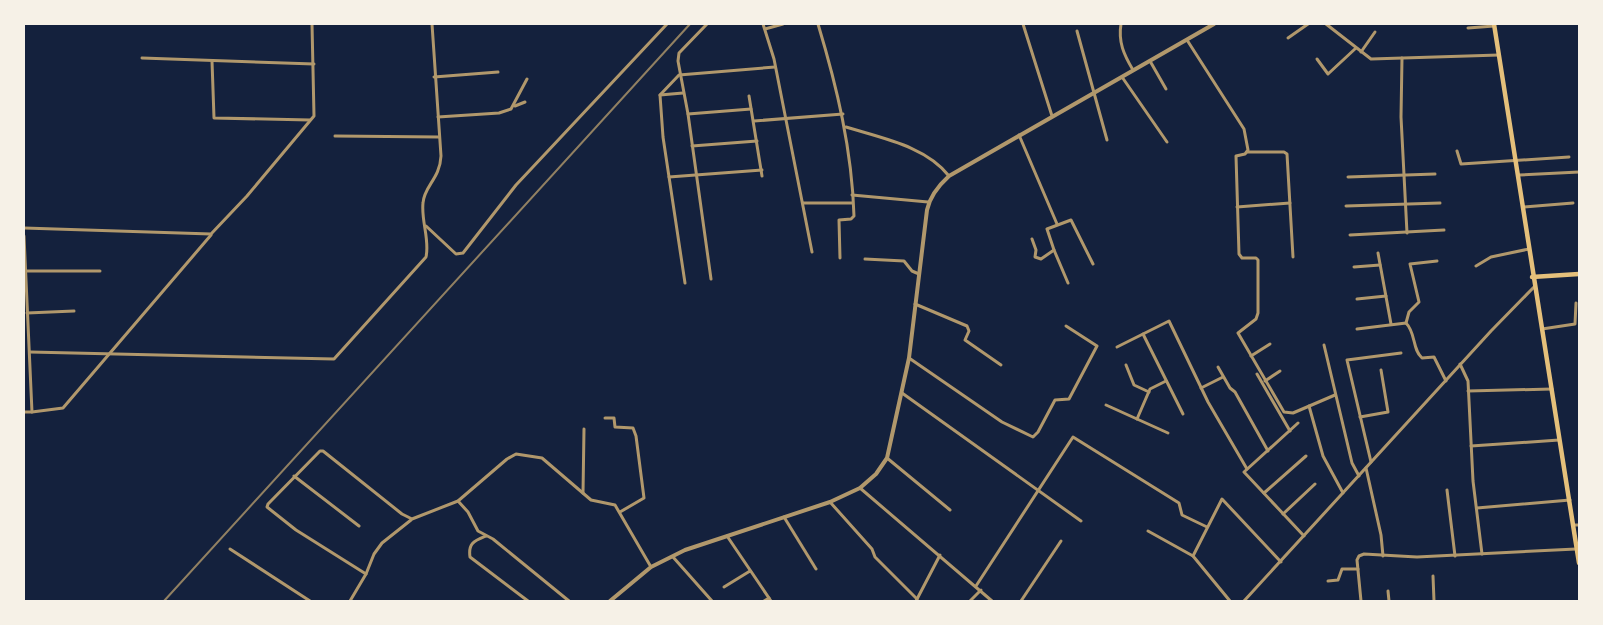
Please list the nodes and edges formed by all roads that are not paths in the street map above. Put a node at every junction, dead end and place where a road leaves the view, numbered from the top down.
1 (312, 24) edge
2 (432, 24) edge
3 (667, 24) edge
4 (707, 24) edge
5 (764, 24) edge
6 (783, 24) edge
7 (818, 24) edge
8 (1023, 24) edge
9 (1121, 24) edge
10 (1214, 24) edge
11 (1308, 24) edge
12 (1326, 24) edge
13 (1494, 25) edge
14 (1468, 28) dead end
15 (765, 29) junction
16 (1077, 31) dead end
17 (1374, 32) dead end
18 (1288, 38) dead end
19 (1187, 40) junction
20 (1356, 48) junction
21 (1361, 52) junction
22 (1499, 55) junction
23 (142, 58) dead end
24 (1402, 58) junction
25 (1317, 59) dead end
26 (212, 60) junction
27 (1150, 61) junction
28 (314, 64) junction
29 (775, 67) junction
30 (1133, 70) junction
31 (498, 72) dead end
32 (679, 75) junction
33 (1122, 76) junction
34 (434, 77) junction
35 (527, 79) dead end
36 (1166, 89) dead end
37 (1095, 91) junction
38 (683, 93) junction
39 (660, 95) junction
40 (749, 96) dead end
41 (525, 102) dead end
42 (751, 109) junction
43 (688, 114) junction
44 (843, 114) junction
45 (1052, 116) junction
46 (438, 117) junction
47 (785, 117) junction
48 (311, 120) junction
49 (754, 121) junction
50 (846, 127) junction
51 (1019, 135) junction
52 (335, 136) dead end
53 (439, 137) junction
54 (1107, 140) dead end
55 (757, 141) junction
56 (1167, 142) dead end
57 (692, 146) junction
58 (1457, 151) dead end
59 (1247, 152) junction
60 (1570, 157) dead end
61 (1516, 160) junction
62 (762, 170) junction
63 (1579, 172) edge
64 (1435, 174) dead end
65 (1519, 175) junction
66 (696, 176) junction
67 (762, 176) dead end
68 (949, 176) junction
69 (1404, 176) junction
70 (669, 177) junction
71 (1348, 177) dead end
72 (852, 195) junction
73 (928, 202) junction
74 (803, 203) junction
75 (852, 203) junction
76 (1290, 203) junction
77 (1440, 203) dead end
78 (1573, 203) dead end
79 (1406, 205) junction
80 (1346, 206) dead end
81 (1237, 207) junction
82 (1524, 207) junction
83 (1057, 224) junction
84 (425, 226) junction
85 (24, 228) edge
86 (1444, 230) dead end
87 (1407, 233) junction
88 (211, 234) junction
89 (1350, 235) dead end
90 (24, 236) edge
91 (1032, 239) dead end
92 (1528, 249) junction
93 (1054, 250) junction
94 (812, 252) dead end
95 (1378, 253) dead end
96 (1293, 256) dead end
97 (840, 258) dead end
98 (865, 259) dead end
99 (1437, 261) dead end
100 (1092, 264) dead end
101 (1380, 265) junction
102 (1476, 266) dead end
103 (1354, 268) dead end
104 (26, 271) junction
105 (100, 271) dead end
106 (919, 274) junction
107 (1579, 274) edge
108 (1532, 277) junction
109 (711, 279) dead end
110 (685, 282) dead end
111 (1068, 283) dead end
112 (1534, 287) junction
113 (1386, 296) junction
114 (1357, 299) dead end
115 (1576, 303) dead end
116 (915, 304) junction
117 (74, 310) dead end
118 (27, 313) junction
119 (1406, 323) junction
120 (1390, 324) junction
121 (1066, 326) dead end
122 (1357, 329) dead end
123 (1541, 329) junction
124 (1143, 334) junction
125 (1270, 344) dead end
126 (1324, 345) dead end
127 (1117, 347) dead end
128 (30, 352) junction
129 (110, 353) junction
130 (1401, 353) dead end
131 (1251, 356) junction
132 (909, 358) junction
133 (1460, 364) junction
134 (1001, 365) dead end
135 (1126, 365) dead end
136 (1218, 367) dead end
137 (1381, 370) dead end
138 (1280, 371) dead end
139 (1257, 374) dead end
140 (1223, 377) junction
141 (1446, 380) junction
142 (1166, 381) junction
143 (1265, 381) junction
144 (1201, 388) junction
145 (1552, 389) junction
146 (1468, 391) junction
147 (1149, 392) junction
148 (902, 393) junction
149 (1335, 395) junction
150 (1106, 405) dead end
151 (1308, 406) junction
152 (24, 412) edge
153 (32, 412) junction
154 (1182, 414) dead end
155 (1360, 417) junction
156 (605, 418) dead end
157 (1137, 419) junction
158 (1298, 423) dead end
159 (584, 429) dead end
160 (1290, 431) junction
161 (1168, 433) dead end
162 (1559, 440) junction
163 (1471, 446) junction
164 (1268, 451) junction
165 (1306, 456) dead end
166 (887, 458) junction
167 (1371, 462) junction
168 (1366, 468) junction
169 (1247, 469) junction
170 (294, 476) junction
171 (1359, 476) junction
172 (1315, 484) dead end
173 (860, 488) junction
174 (1039, 490) junction
175 (1447, 490) dead end
176 (1264, 493) junction
177 (1343, 493) junction
178 (583, 494) junction
179 (1570, 500) junction
180 (458, 501) junction
181 (830, 502) junction
182 (1476, 508) junction
183 (950, 510) dead end
184 (620, 512) junction
185 (1283, 514) junction
186 (784, 516) junction
187 (412, 519) junction
188 (1082, 521) dead end
189 (1576, 525) edge
190 (359, 526) dead end
191 (1207, 527) junction
192 (1148, 531) dead end
193 (487, 535) junction
194 (727, 535) junction
195 (1304, 536) junction
196 (1061, 541) dead end
197 (230, 549) dead end
198 (1577, 549) junction
199 (1482, 554) junction
200 (940, 555) junction
201 (1193, 556) junction
202 (1383, 556) junction
203 (1455, 556) junction
204 (673, 557) junction
205 (1281, 562) junction
206 (1579, 563) edge
207 (651, 567) junction
208 (816, 569) dead end
209 (1358, 569) junction
210 (750, 571) junction
211 (366, 574) junction
212 (1433, 576) dead end
213 (1328, 581) dead end
214 (976, 586) junction
215 (724, 587) dead end
216 (981, 590) junction
217 (1388, 591) dead end
218 (770, 600) edge
219 (916, 600) edge
220 (310, 601) edge
221 (350, 601) edge
222 (528, 601) edge
223 (570, 601) edge
224 (610, 601) edge
225 (712, 601) edge
226 (764, 601) edge
227 (970, 601) edge
228 (992, 601) edge
229 (1021, 601) edge
230 (1230, 601) edge
231 (1244, 601) edge
232 (1361, 601) edge
233 (1389, 601) edge
234 (1434, 601) edge

1 - 28 street
2 - 34 street
3 - 84 street
4 - 32 street
5 - 15 street
6 - 15 street
7 - 44 street
8 - 45 street
9 - 30 street
10 - 19 street
11 - 18 street
12 - 20 street
13 - 14 street
13 - 22 main road
15 - 29 street
16 - 37 street
17 - 21 street
19 - 27 street
19 - 59 street
20 - 21 street
20 - 25 street
21 - 24 street
22 - 24 street
22 - 61 main road
23 - 26 street
24 - 69 street
26 - 28 street
26 - 48 street
27 - 30 street
27 - 36 street
28 - 48 street
29 - 32 street
29 - 47 street
30 - 33 street
31 - 34 street
32 - 38 street
32 - 39 street
33 - 37 street
33 - 56 street
34 - 46 street
35 - 46 street
37 - 45 street
37 - 54 street
38 - 39 street
38 - 43 street
39 - 70 street
40 - 42 street
41 - 46 street
42 - 43 street
42 - 49 street
43 - 57 street
44 - 47 street
44 - 50 street
45 - 51 street
46 - 53 street
47 - 49 street
47 - 74 street
48 - 88 street
49 - 55 street
50 - 68 street
50 - 72 street
51 - 68 street
51 - 83 street
52 - 53 street
53 - 84 street
55 - 57 street
55 - 62 street
57 - 66 street
58 - 61 street
59 - 76 street
59 - 81 street
60 - 61 street
61 - 65 main road
62 - 66 street
62 - 67 street
63 - 65 street
64 - 69 street
65 - 82 main road
66 - 70 street
66 - 109 street
68 - 73 street
69 - 71 street
69 - 79 street
70 - 110 street
72 - 73 street
72 - 75 street
73 - 106 street
74 - 75 street
74 - 94 street
75 - 97 street
76 - 81 street
76 - 96 street
77 - 79 street
78 - 82 street
79 - 80 street
79 - 87 street
81 - 131 street
82 - 92 main road
83 - 93 street
83 - 100 street
84 - 129 street
85 - 88 street
86 - 87 street
87 - 89 street
88 - 129 street
90 - 104 street
91 - 93 street
92 - 102 street
92 - 108 main road
93 - 111 street
95 - 101 street
98 - 106 street
99 - 119 street
101 - 103 street
101 - 113 street
104 - 105 street
104 - 118 street
106 - 116 street
107 - 108 main road
108 - 112 main road
112 - 123 main road
112 - 133 street
113 - 114 street
113 - 120 street
115 - 123 street
116 - 132 street
116 - 134 street
117 - 118 street
118 - 128 street
119 - 120 street
119 - 141 street
120 - 122 street
121 - 132 street
123 - 145 main road
124 - 127 street
124 - 142 street
124 - 144 street
125 - 131 street
126 - 149 street
128 - 129 street
128 - 153 street
129 - 153 street
130 - 155 street
131 - 143 street
132 - 148 street
133 - 141 street
133 - 146 street
135 - 147 street
136 - 140 street
137 - 155 street
138 - 143 street
139 - 160 street
140 - 144 street
140 - 164 street
141 - 167 street
142 - 147 street
142 - 154 street
143 - 151 street
144 - 169 street
145 - 146 street
145 - 162 main road
146 - 163 street
147 - 157 street
148 - 166 street
148 - 174 street
149 - 151 street
149 - 171 street
150 - 157 street
151 - 177 street
152 - 153 street
155 - 167 street
156 - 184 street
157 - 161 street
158 - 160 street
159 - 178 street
160 - 164 street
162 - 163 street
162 - 179 main road
163 - 182 street
164 - 169 street
165 - 176 street
166 - 173 street
166 - 183 street
167 - 168 street
168 - 171 street
168 - 202 street
169 - 176 street
170 - 187 street
170 - 190 street
170 - 211 street
171 - 177 street
172 - 185 street
173 - 181 street
173 - 200 street
174 - 188 street
174 - 191 street
174 - 214 street
175 - 203 street
176 - 185 street
177 - 195 street
178 - 180 street
178 - 184 street
179 - 182 street
179 - 189 main road
180 - 187 street
180 - 193 street
181 - 186 street
181 - 219 street
182 - 199 street
184 - 207 street
185 - 195 street
186 - 194 street
186 - 208 street
187 - 211 street
189 - 198 main road
191 - 201 street
191 - 205 street
192 - 201 street
193 - 222 street
193 - 223 street
194 - 204 street
194 - 210 street
195 - 205 street
196 - 229 street
197 - 220 street
198 - 199 street
198 - 206 main road
199 - 203 street
200 - 214 street
200 - 219 street
201 - 230 street
202 - 203 street
202 - 209 street
204 - 207 street
204 - 225 street
205 - 231 street
207 - 224 street
209 - 213 street
209 - 232 street
210 - 215 street
210 - 218 street
211 - 221 street
212 - 234 street
214 - 216 street
216 - 227 street
216 - 228 street
217 - 233 street
218 - 226 street

